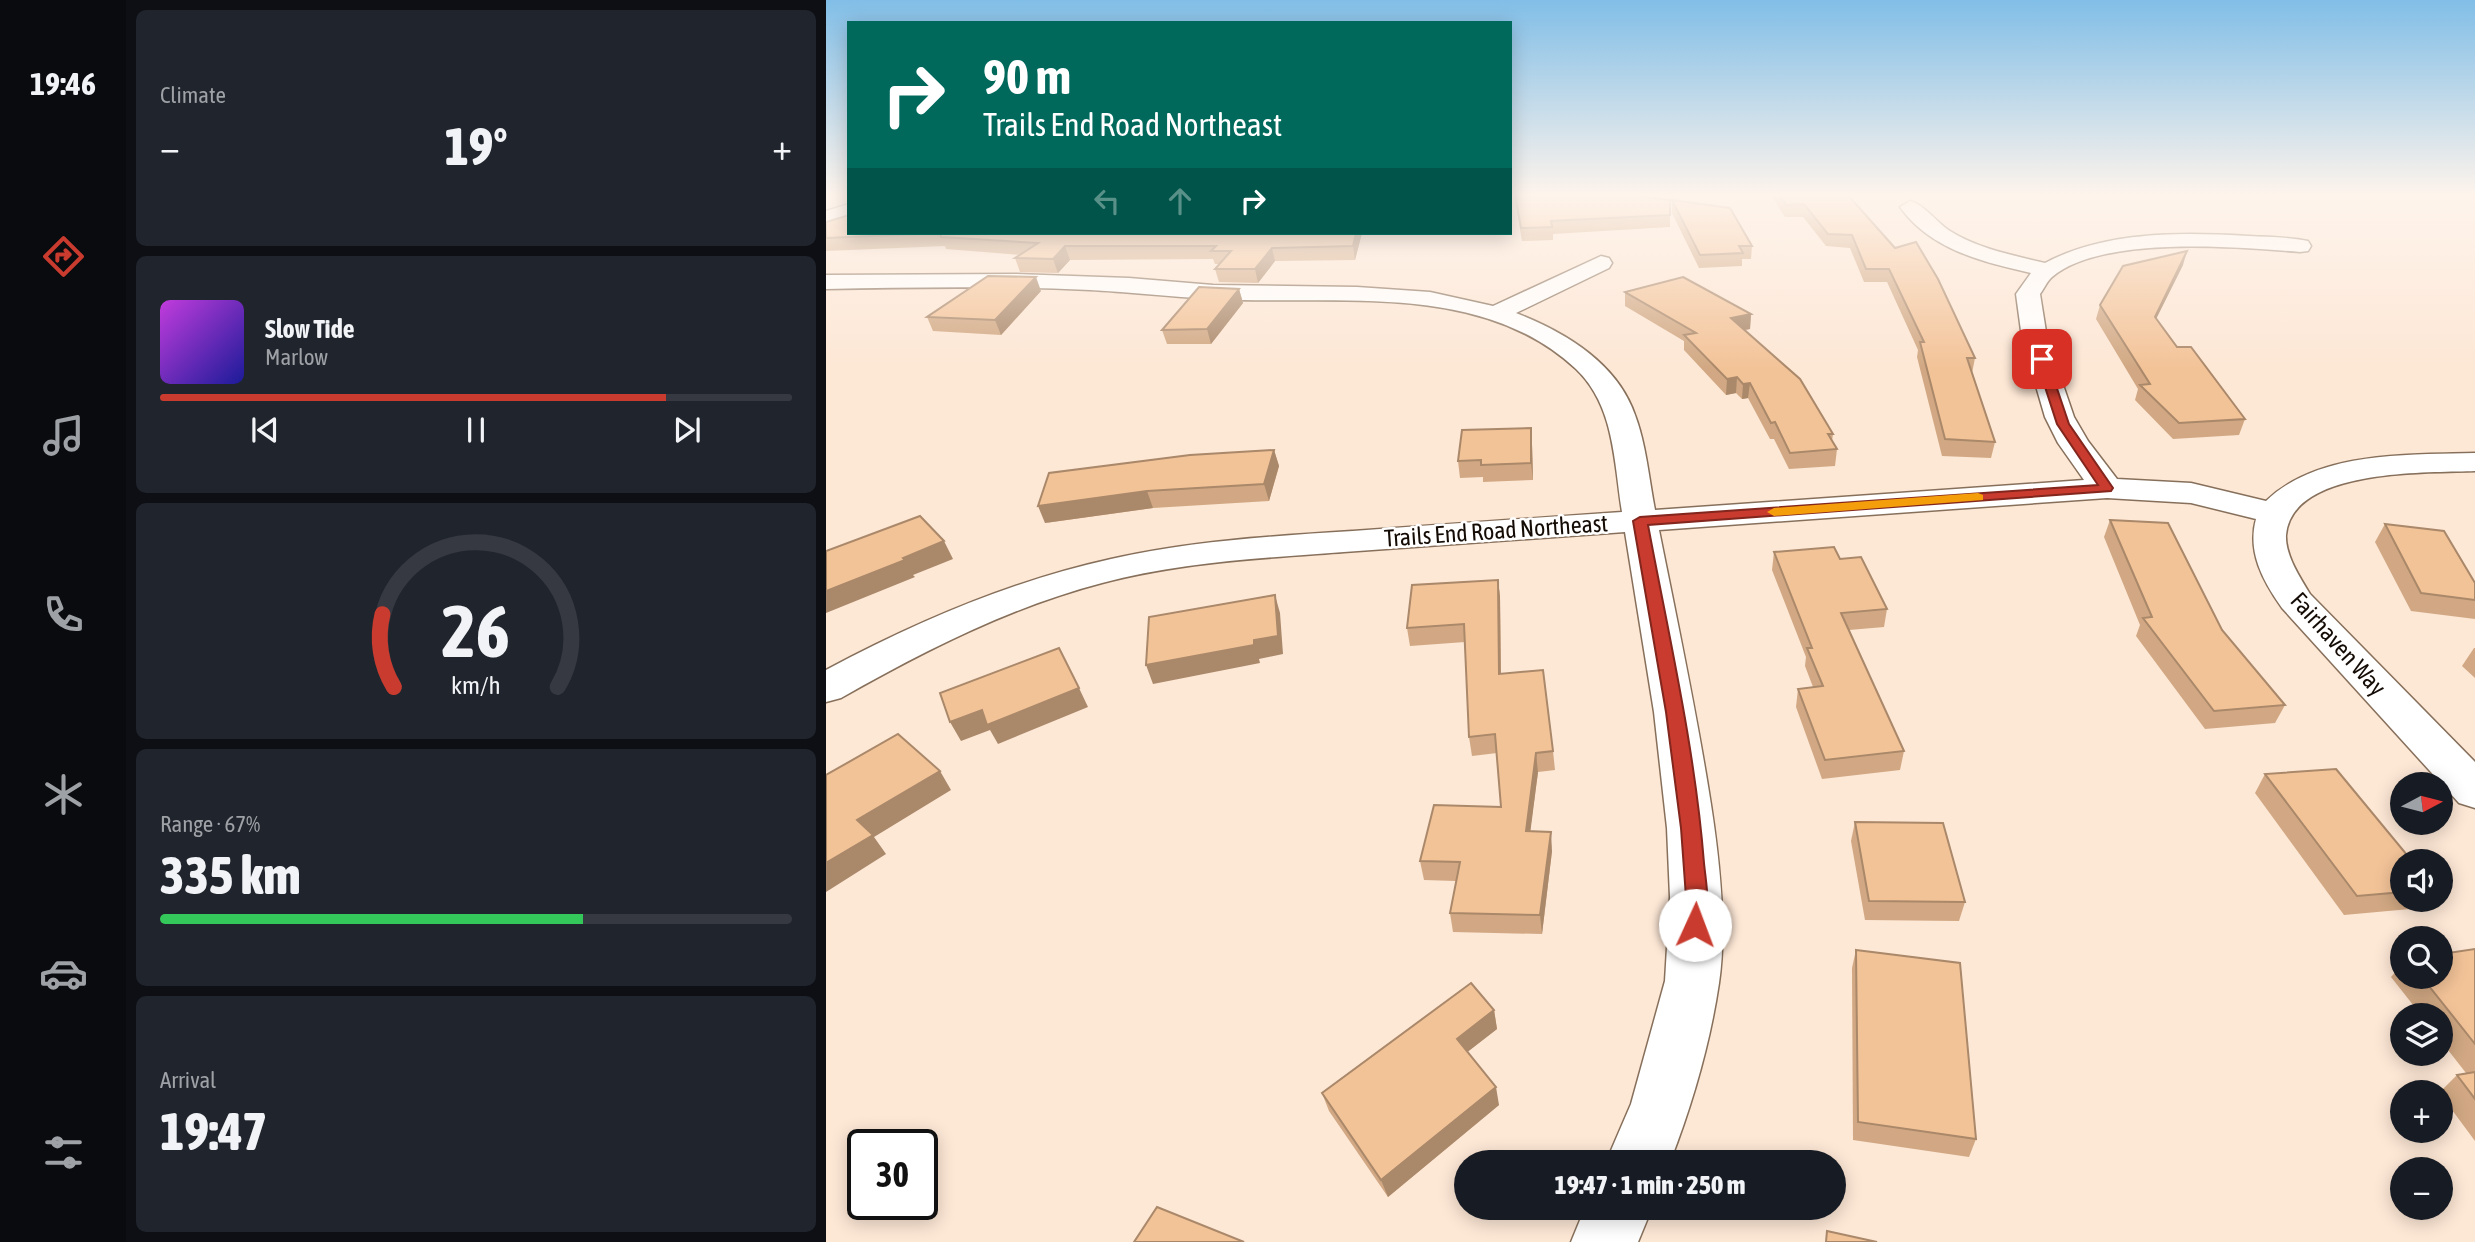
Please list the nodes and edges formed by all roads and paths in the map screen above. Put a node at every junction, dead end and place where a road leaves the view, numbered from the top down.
1 (1978, 252) edge
2 (2093, 252) edge
3 (1601, 264) dead end
4 (2047, 270) junction
5 (826, 282) edge
6 (1495, 314) junction
7 (2475, 462) edge
8 (2107, 488) junction
9 (2273, 513) junction
10 (1640, 521) junction
11 (826, 688) edge
12 (2475, 791) edge
13 (1643, 1150) edge
14 (1614, 1220) edge
15 (1604, 1242) edge

1 - 4 street
2 - 4 street
3 - 6 street
4 - 8 street
5 - 6 street
6 - 10 street
7 - 9 street
8 - 9 street, Trails End Road Northeast
8 - 10 street, Trails End Road Northeast
9 - 12 street, Fairhaven Way
10 - 11 street, Trails End Road Northeast
10 - 13 street
14 - 15 street

